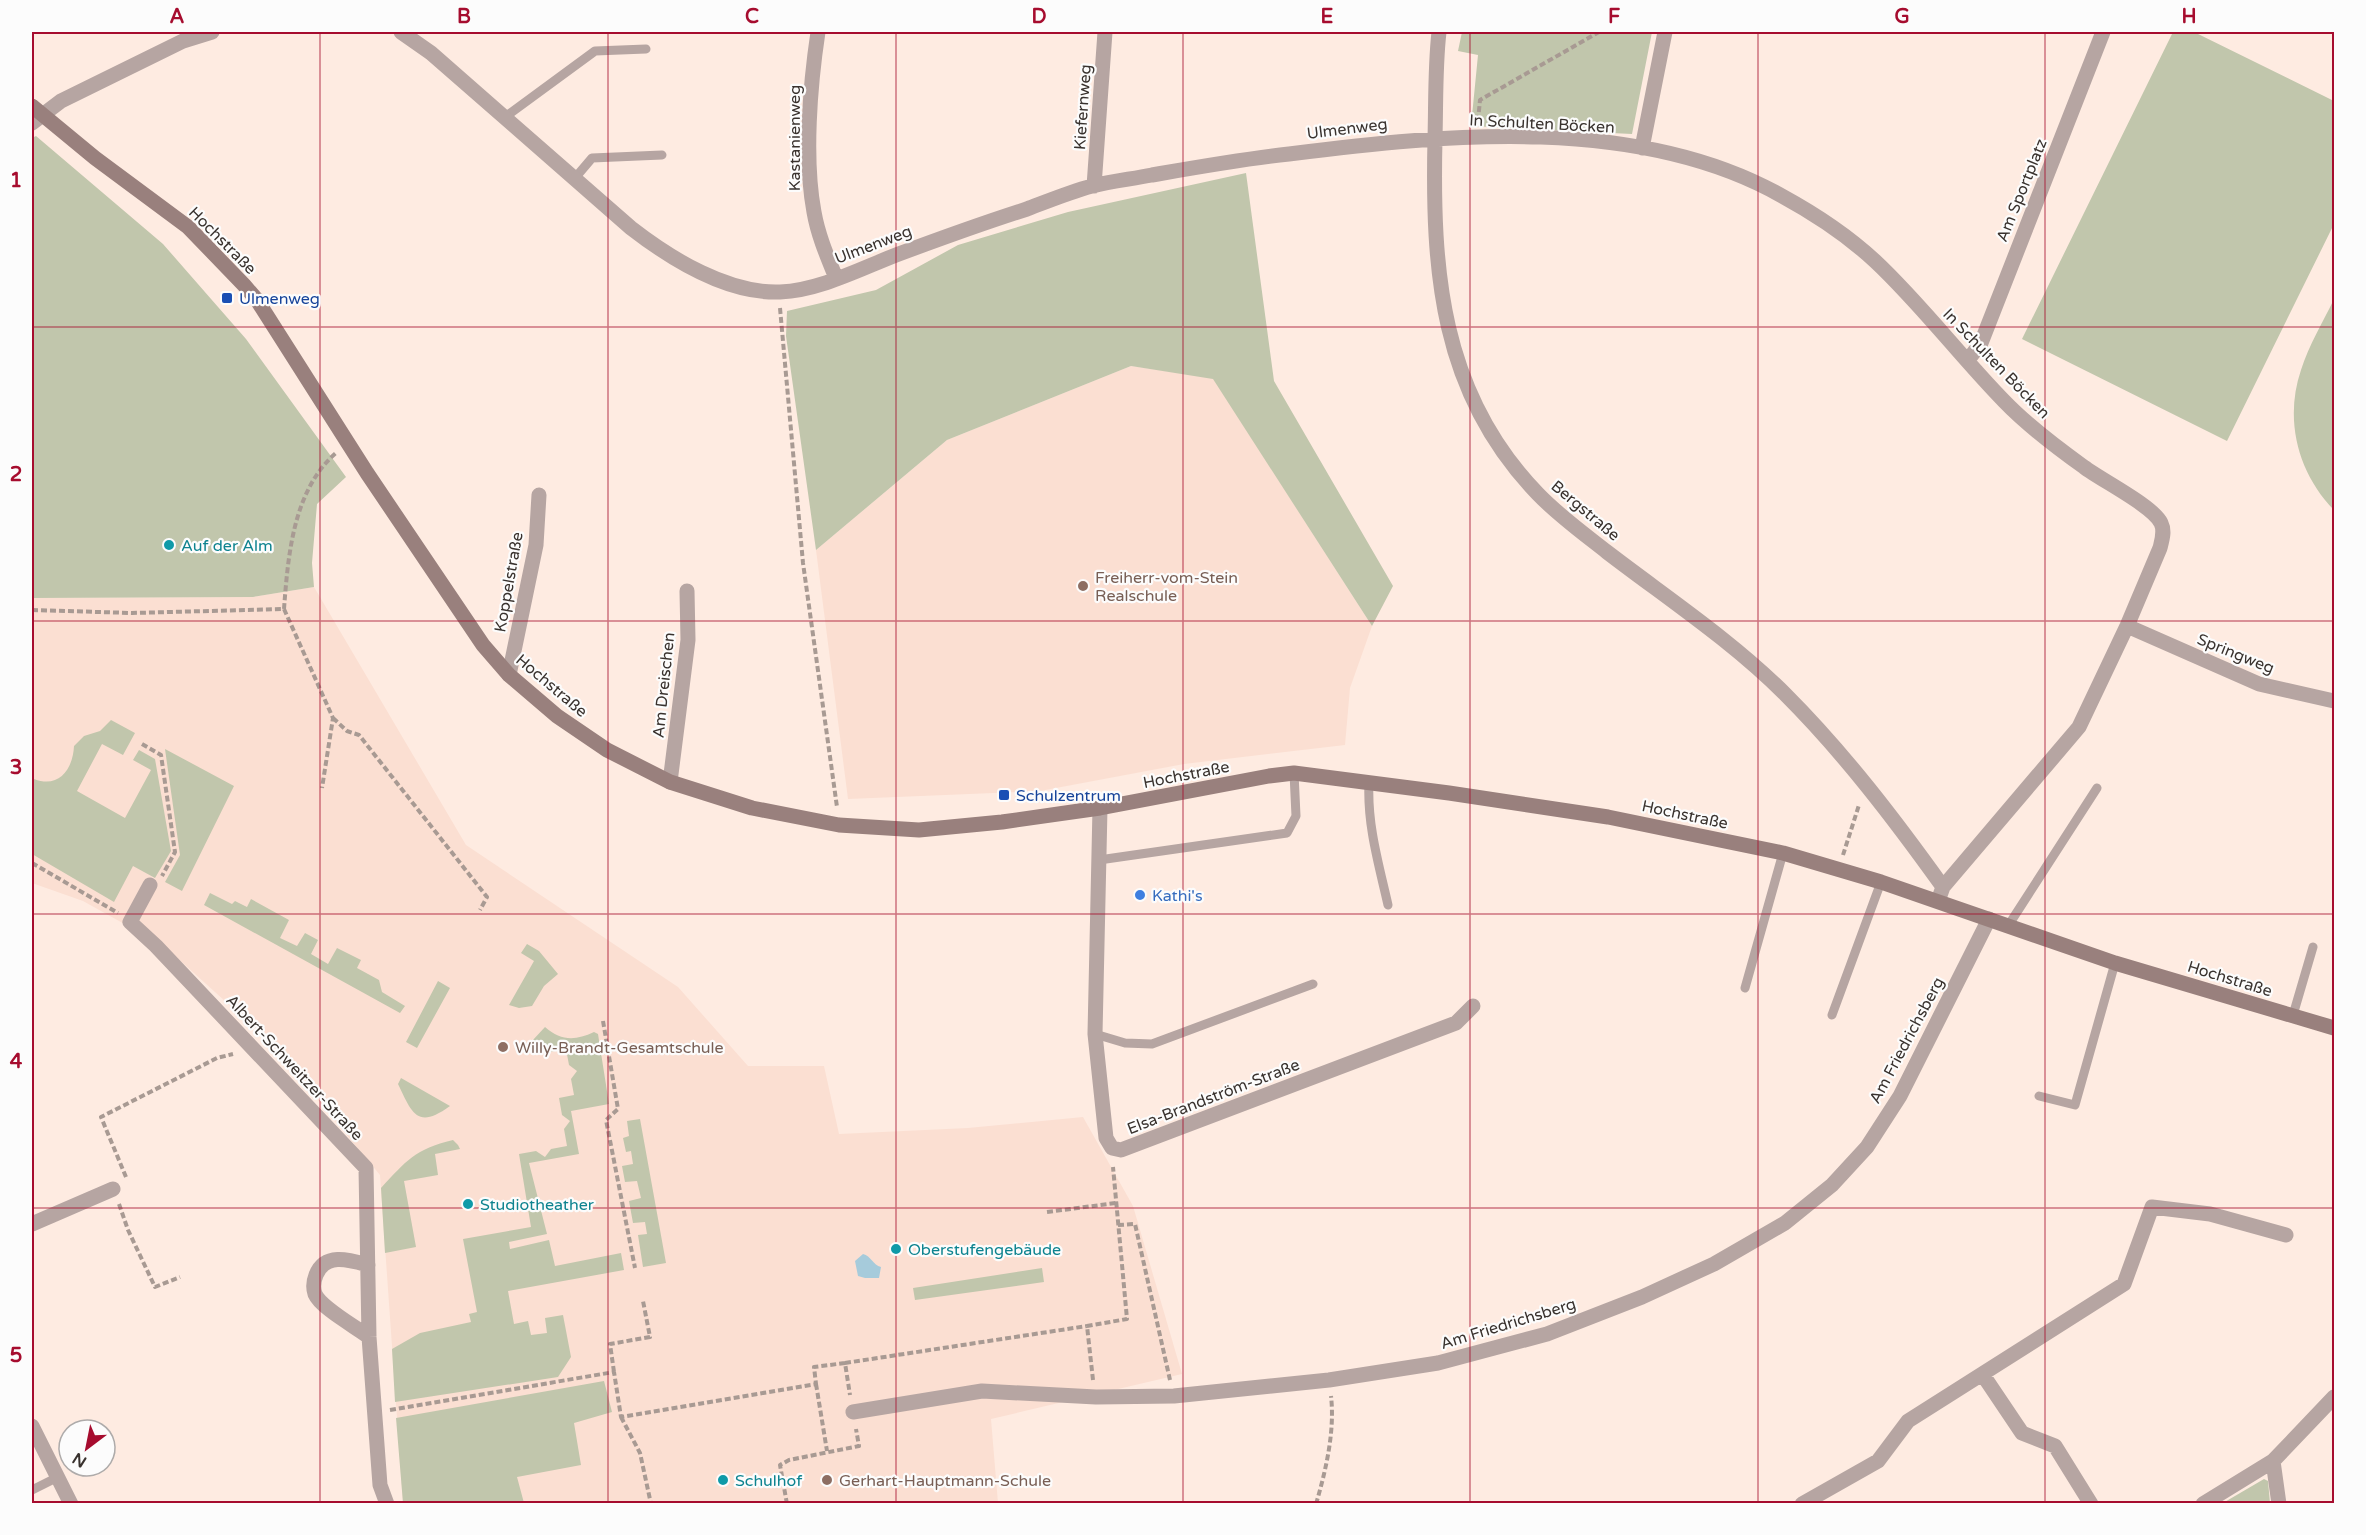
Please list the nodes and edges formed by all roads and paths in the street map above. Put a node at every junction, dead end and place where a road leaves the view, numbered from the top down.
1 (212, 32) edge
2 (401, 32) edge
3 (818, 32) edge
4 (1106, 32) edge
5 (1439, 32) edge
6 (1599, 32) edge
7 (1665, 32) edge
8 (2103, 32) edge
9 (646, 49) dead end
10 (35, 115) edge
11 (505, 117) junction
12 (1477, 137) junction
13 (1435, 138) junction
14 (1642, 148) junction
15 (662, 155) dead end
16 (575, 178) junction
17 (1094, 186) junction
18 (836, 278) junction
19 (779, 292) junction
20 (1968, 360) junction
21 (348, 443) junction
22 (539, 495) dead end
23 (687, 591) dead end
24 (284, 609) junction
25 (32, 610) edge
26 (2127, 627) junction
27 (510, 675) junction
28 (2334, 702) edge
29 (333, 718) junction
30 (142, 744) dead end
31 (1294, 773) junction
32 (670, 782) junction
33 (1369, 783) junction
34 (1866, 784) junction
35 (322, 788) dead end
36 (2097, 788) dead end
37 (1100, 808) junction
38 (840, 825) junction
39 (1784, 853) junction
40 (1100, 860) junction
41 (32, 863) edge
42 (1839, 869) junction
43 (1881, 882) junction
44 (150, 885) joint
45 (1941, 894) junction
46 (1388, 906) dead end
47 (480, 910) dead end
48 (1989, 920) junction
49 (130, 922) junction
50 (2008, 926) junction
51 (2313, 947) dead end
52 (2115, 963) junction
53 (1313, 984) dead end
54 (1745, 988) dead end
55 (1473, 1006) dead end
56 (1832, 1015) dead end
57 (2293, 1015) junction
58 (603, 1021) dead end
59 (2334, 1028) edge
60 (1095, 1034) junction
61 (238, 1053) dead end
62 (2039, 1096) dead end
63 (1112, 1148) junction
64 (113, 1189) junction
65 (1116, 1203) junction
66 (1047, 1212) dead end
67 (32, 1224) edge
68 (1118, 1225) junction
69 (2286, 1235) dead end
70 (368, 1265) junction
71 (635, 1268) dead end
72 (180, 1276) dead end
73 (643, 1301) dead end
74 (1087, 1326) junction
75 (369, 1337) junction
76 (845, 1363) junction
77 (614, 1372) junction
78 (1983, 1376) junction
79 (1329, 1380) junction
80 (816, 1383) junction
81 (1174, 1396) junction
82 (1095, 1397) junction
83 (2334, 1397) edge
84 (375, 1412) junction
85 (853, 1412) junction
86 (621, 1417) junction
87 (32, 1426) edge
88 (827, 1451) junction
89 (2273, 1461) junction
90 (57, 1476) edge
91 (58, 1478) joint
92 (32, 1490) edge
93 (71, 1503) edge
94 (387, 1503) edge
95 (651, 1503) edge
96 (787, 1503) edge
97 (1316, 1503) edge
98 (1802, 1503) edge
99 (2091, 1503) edge
100 (2203, 1503) edge
101 (2279, 1503) edge

1 - 10 street
2 - 11 street, Ulmenweg
3 - 18 street, Kastanienweg
4 - 17 street, Kiefernweg
5 - 13 street, Bergstraße
6 - 12 path
7 - 14 street
8 - 20 street, Am Sportplatz
9 - 11 lane
10 - 21 street, Hochstraße
11 - 16 street, Ulmenweg
12 - 13 street, In Schulten Böcken
12 - 14 street, In Schulten Böcken
13 - 17 street, Ulmenweg
13 - 34 street, Bergstraße
14 - 20 street, In Schulten Böcken
15 - 16 lane
16 - 19 street, Ulmenweg
17 - 18 street, Ulmenweg
18 - 19 street, Ulmenweg
19 - 38 path
20 - 26 street, In Schulten Böcken
21 - 24 path
21 - 27 street, Hochstraße
22 - 27 street, Koppelstraße
23 - 32 street, Am Dreischen
24 - 25 path
24 - 29 path
26 - 28 street, Springweg
26 - 45 street, In Schulten Böcken
27 - 32 street, Hochstraße
29 - 35 path
29 - 47 path
30 - 44 path
31 - 33 street, Hochstraße
31 - 37 street, Hochstraße
31 - 40 lane
32 - 38 street, Hochstraße
33 - 39 street, Hochstraße
33 - 46 lane
34 - 42 path
34 - 45 street, Bergstraße
36 - 50 lane
37 - 38 street, Hochstraße
37 - 40 street, Elsa-Brandström-Straße
39 - 42 street, Hochstraße
39 - 54 lane
40 - 60 street, Elsa-Brandström-Straße
41 - 49 path
42 - 43 street, Hochstraße
43 - 45 street, Hochstraße
43 - 56 lane
44 - 49 street
45 - 48 street, Hochstraße
48 - 50 street, Hochstraße
48 - 79 street, Am Friedrichsberg
49 - 70 street, Albert-Schweitzer-Straße
50 - 52 street, Hochstraße
51 - 57 lane
52 - 57 street, Hochstraße
52 - 62 lane
53 - 60 lane
55 - 63 street, Elsa-Brandström-Straße
57 - 59 street, Hochstraße
58 - 71 path
60 - 63 street, Elsa-Brandström-Straße
61 - 64 path
63 - 65 path
64 - 67 street
64 - 72 path
65 - 66 path
65 - 68 path
68 - 74 path
68 - 81 path
69 - 78 street
70 - 75 street, Albert-Schweitzer-Straße
70 - 75 street
73 - 77 path
74 - 76 path
74 - 82 path
75 - 84 street, Albert-Schweitzer-Straße
76 - 80 path
76 - 85 path
77 - 84 path
77 - 86 path
78 - 98 street
78 - 99 street
79 - 81 street, Am Friedrichsberg
79 - 97 path
80 - 86 path
80 - 88 path
81 - 82 street, Am Friedrichsberg
82 - 85 street, Am Friedrichsberg
83 - 89 street
84 - 94 street, Albert-Schweitzer-Straße
85 - 88 path
86 - 95 path
87 - 90 street
88 - 96 path
89 - 100 street
89 - 101 street
91 - 92 lane
91 - 93 street

